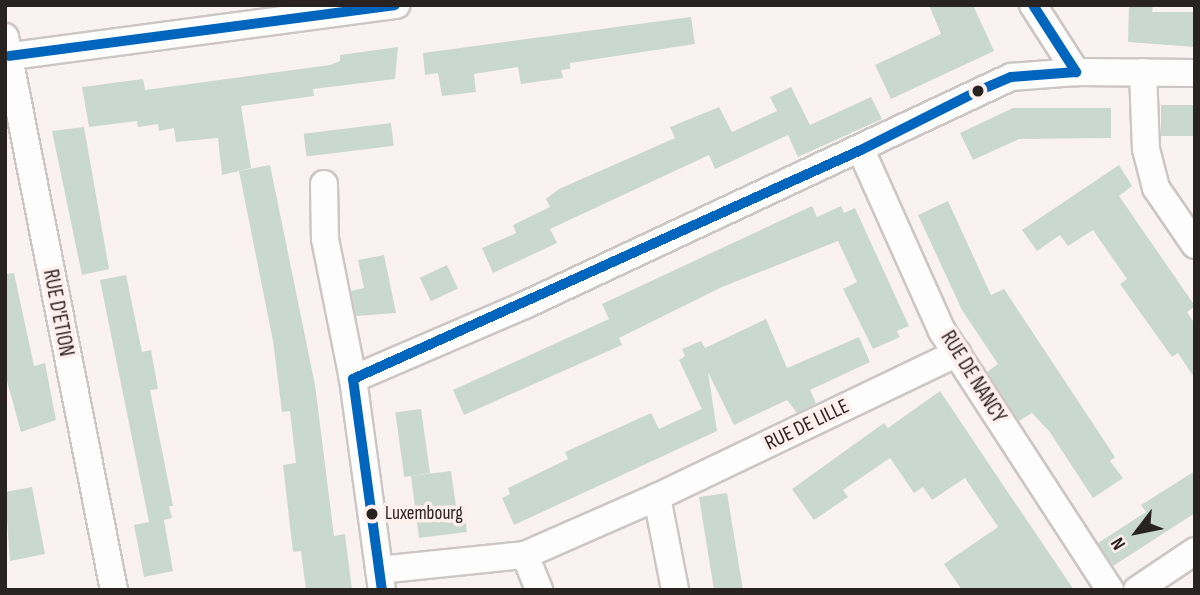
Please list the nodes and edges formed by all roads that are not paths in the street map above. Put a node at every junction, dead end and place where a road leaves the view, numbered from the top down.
1 (397, 5) edge
2 (1033, 5) edge
3 (7, 50) edge
4 (1076, 72) junction
5 (1143, 72) junction
6 (1195, 73) edge
7 (861, 150) junction
8 (324, 184) dead end
9 (1195, 244) edge
10 (957, 354) junction
11 (353, 379) junction
12 (657, 497) junction
13 (1195, 551) edge
14 (525, 555) junction
15 (380, 580) edge
16 (114, 590) edge
17 (539, 590) edge
18 (675, 590) edge
19 (1110, 590) edge
20 (1137, 590) edge

1 - 3 street
2 - 4 street
3 - 16 street, RUE D'ETION
4 - 5 street
4 - 7 street
5 - 6 street
5 - 9 street
7 - 10 street, RUE DE NANCY
7 - 11 street
8 - 11 street
10 - 12 street, RUE DE LILLE
10 - 19 street, RUE DE NANCY
11 - 15 street
12 - 14 street, RUE DE LILLE
12 - 18 street
13 - 20 street
14 - 15 street, RUE DE LILLE
14 - 17 street

